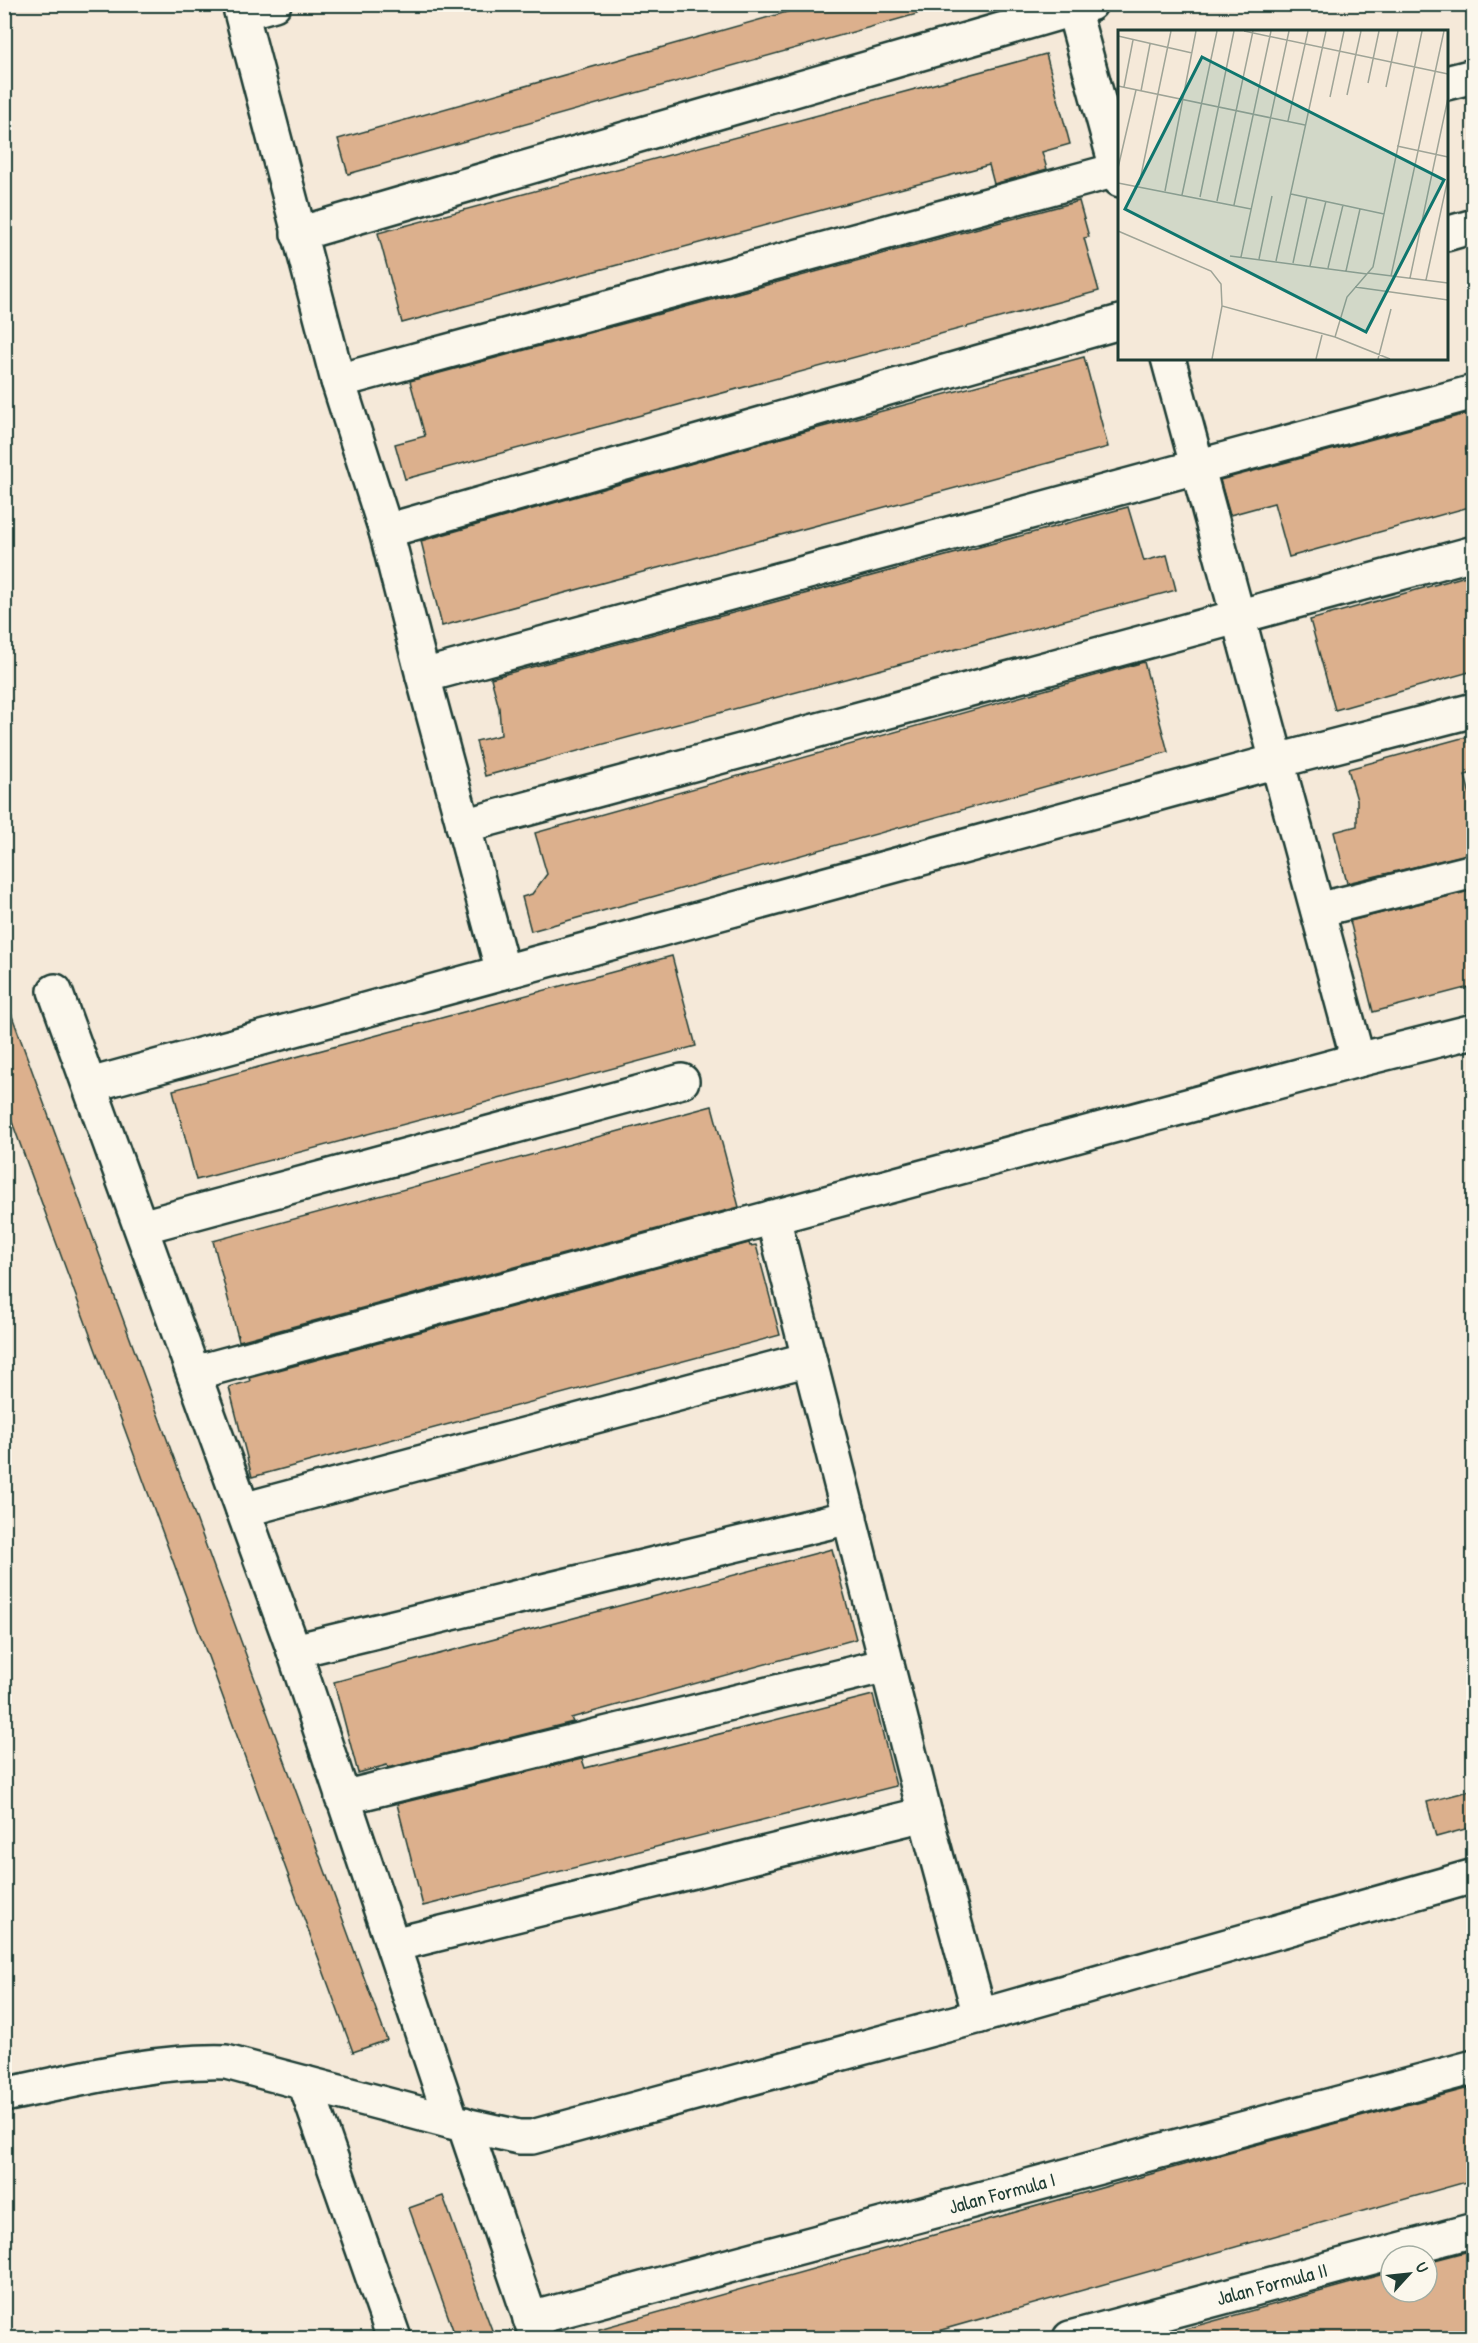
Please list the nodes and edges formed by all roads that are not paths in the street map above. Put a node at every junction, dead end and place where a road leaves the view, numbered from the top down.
1 (274, 4) edge
2 (1078, 6) edge
3 (241, 9) edge
4 (1473, 75) edge
5 (1448, 82) edge
6 (1118, 169) edge
7 (1118, 173) edge
8 (1473, 226) edge
9 (1448, 233) edge
10 (298, 234) junction
11 (1118, 322) edge
12 (1169, 360) edge
13 (338, 381) junction
14 (1473, 392) edge
15 (1197, 467) junction
16 (386, 531) junction
17 (1473, 553) edge
18 (1238, 617) junction
19 (423, 676) junction
20 (1473, 710) edge
21 (1277, 761) junction
22 (463, 826) junction
23 (1473, 871) edge
24 (1318, 910) junction
25 (503, 972) junction
26 (56, 992) dead end
27 (1473, 1031) edge
28 (1358, 1060) junction
29 (682, 1081) dead end
30 (90, 1085) junction
31 (774, 1217) junction
32 (141, 1227) junction
33 (809, 1359) junction
34 (194, 1373) junction
35 (243, 1510) junction
36 (850, 1517) junction
37 (294, 1651) junction
38 (887, 1665) junction
39 (342, 1798) junction
40 (925, 1814) junction
41 (1473, 1876) edge
42 (393, 1945) junction
43 (980, 2016) junction
44 (1473, 2067) edge
45 (305, 2083) junction
46 (4, 2095) edge
47 (458, 2123) junction
48 (1473, 2230) edge
49 (534, 2329) edge
50 (394, 2338) edge
51 (1070, 2338) edge

1 - 3 street
2 - 6 street
2 - 10 street
3 - 10 street
4 - 5 street
7 - 13 street
8 - 9 street
10 - 13 street
11 - 16 street
12 - 15 street
13 - 16 street
14 - 15 street
15 - 18 street
15 - 19 street
16 - 19 street
17 - 18 street
18 - 21 street
18 - 22 street
19 - 22 street
20 - 21 street
21 - 24 street
21 - 25 street
22 - 25 street
23 - 24 street
24 - 28 street
25 - 30 street
26 - 30 street
27 - 28 street
28 - 31 street
29 - 32 street
30 - 32 street
31 - 33 street
31 - 34 street
32 - 34 street
33 - 35 street
33 - 36 street
34 - 35 street
35 - 37 street
36 - 37 street
36 - 38 street
37 - 39 street
38 - 39 street
38 - 40 street
39 - 42 street
40 - 42 street
40 - 43 street
41 - 43 street
42 - 47 street
43 - 47 street
44 - 49 street, Jalan Formula I
45 - 46 street
45 - 47 street
45 - 50 street
47 - 49 street
48 - 51 street, Jalan Formula II

